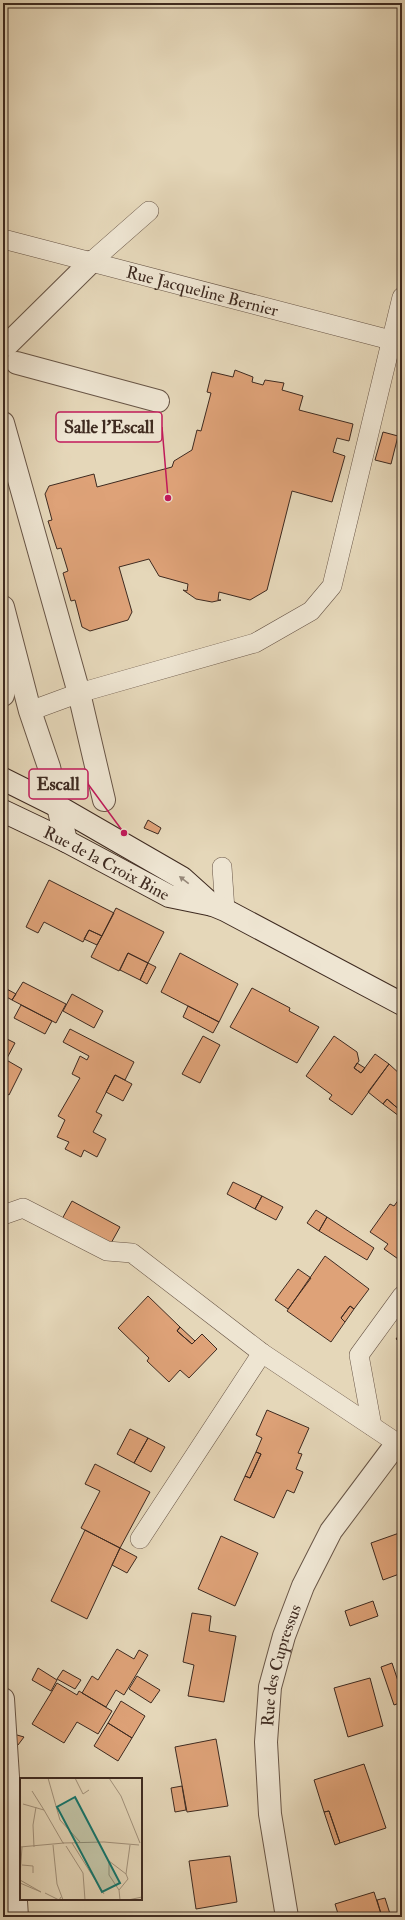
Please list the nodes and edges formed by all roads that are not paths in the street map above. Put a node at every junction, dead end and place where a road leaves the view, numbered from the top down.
1 (149, 211) dead end
2 (3, 239) edge
3 (91, 262) junction
4 (402, 297) edge
5 (396, 342) edge
6 (158, 401) dead end
7 (3, 423) edge
8 (3, 607) edge
9 (13, 648) junction
10 (79, 693) junction
11 (3, 695) edge
12 (30, 711) junction
13 (3, 779) edge
14 (104, 800) dead end
15 (59, 807) junction
16 (3, 810) edge
17 (66, 841) junction
18 (222, 867) dead end
19 (219, 908) junction
20 (402, 1004) edge
21 (3, 1215) edge
22 (402, 1296) edge
23 (262, 1354) junction
24 (372, 1426) junction
25 (400, 1444) edge
26 (140, 1539) dead end
27 (3, 1699) edge
28 (17, 1917) edge
29 (287, 1917) edge

1 - 3 lane
2 - 3 lane, Rue Jacqueline Bernier
3 - 5 lane, Rue Jacqueline Bernier
3 - 6 street
4 - 5 lane
5 - 10 lane
7 - 10 street
8 - 9 street
9 - 11 street
9 - 12 street
10 - 12 lane
10 - 14 street
12 - 15 street
13 - 15 street, Rue de la Croix Bine
15 - 17 street
19 -> 15 street, Rue de la Croix Bine
16 - 17 street, Rue de la Croix Bine
17 - 19 street, Rue de la Croix Bine
18 - 19 lane
19 - 20 street, Rue de la Croix Bine
21 - 23 lane
22 - 24 lane
23 - 24 lane
23 - 26 lane
24 - 25 lane
25 - 29 street, Rue des Cupressus
27 - 28 street

